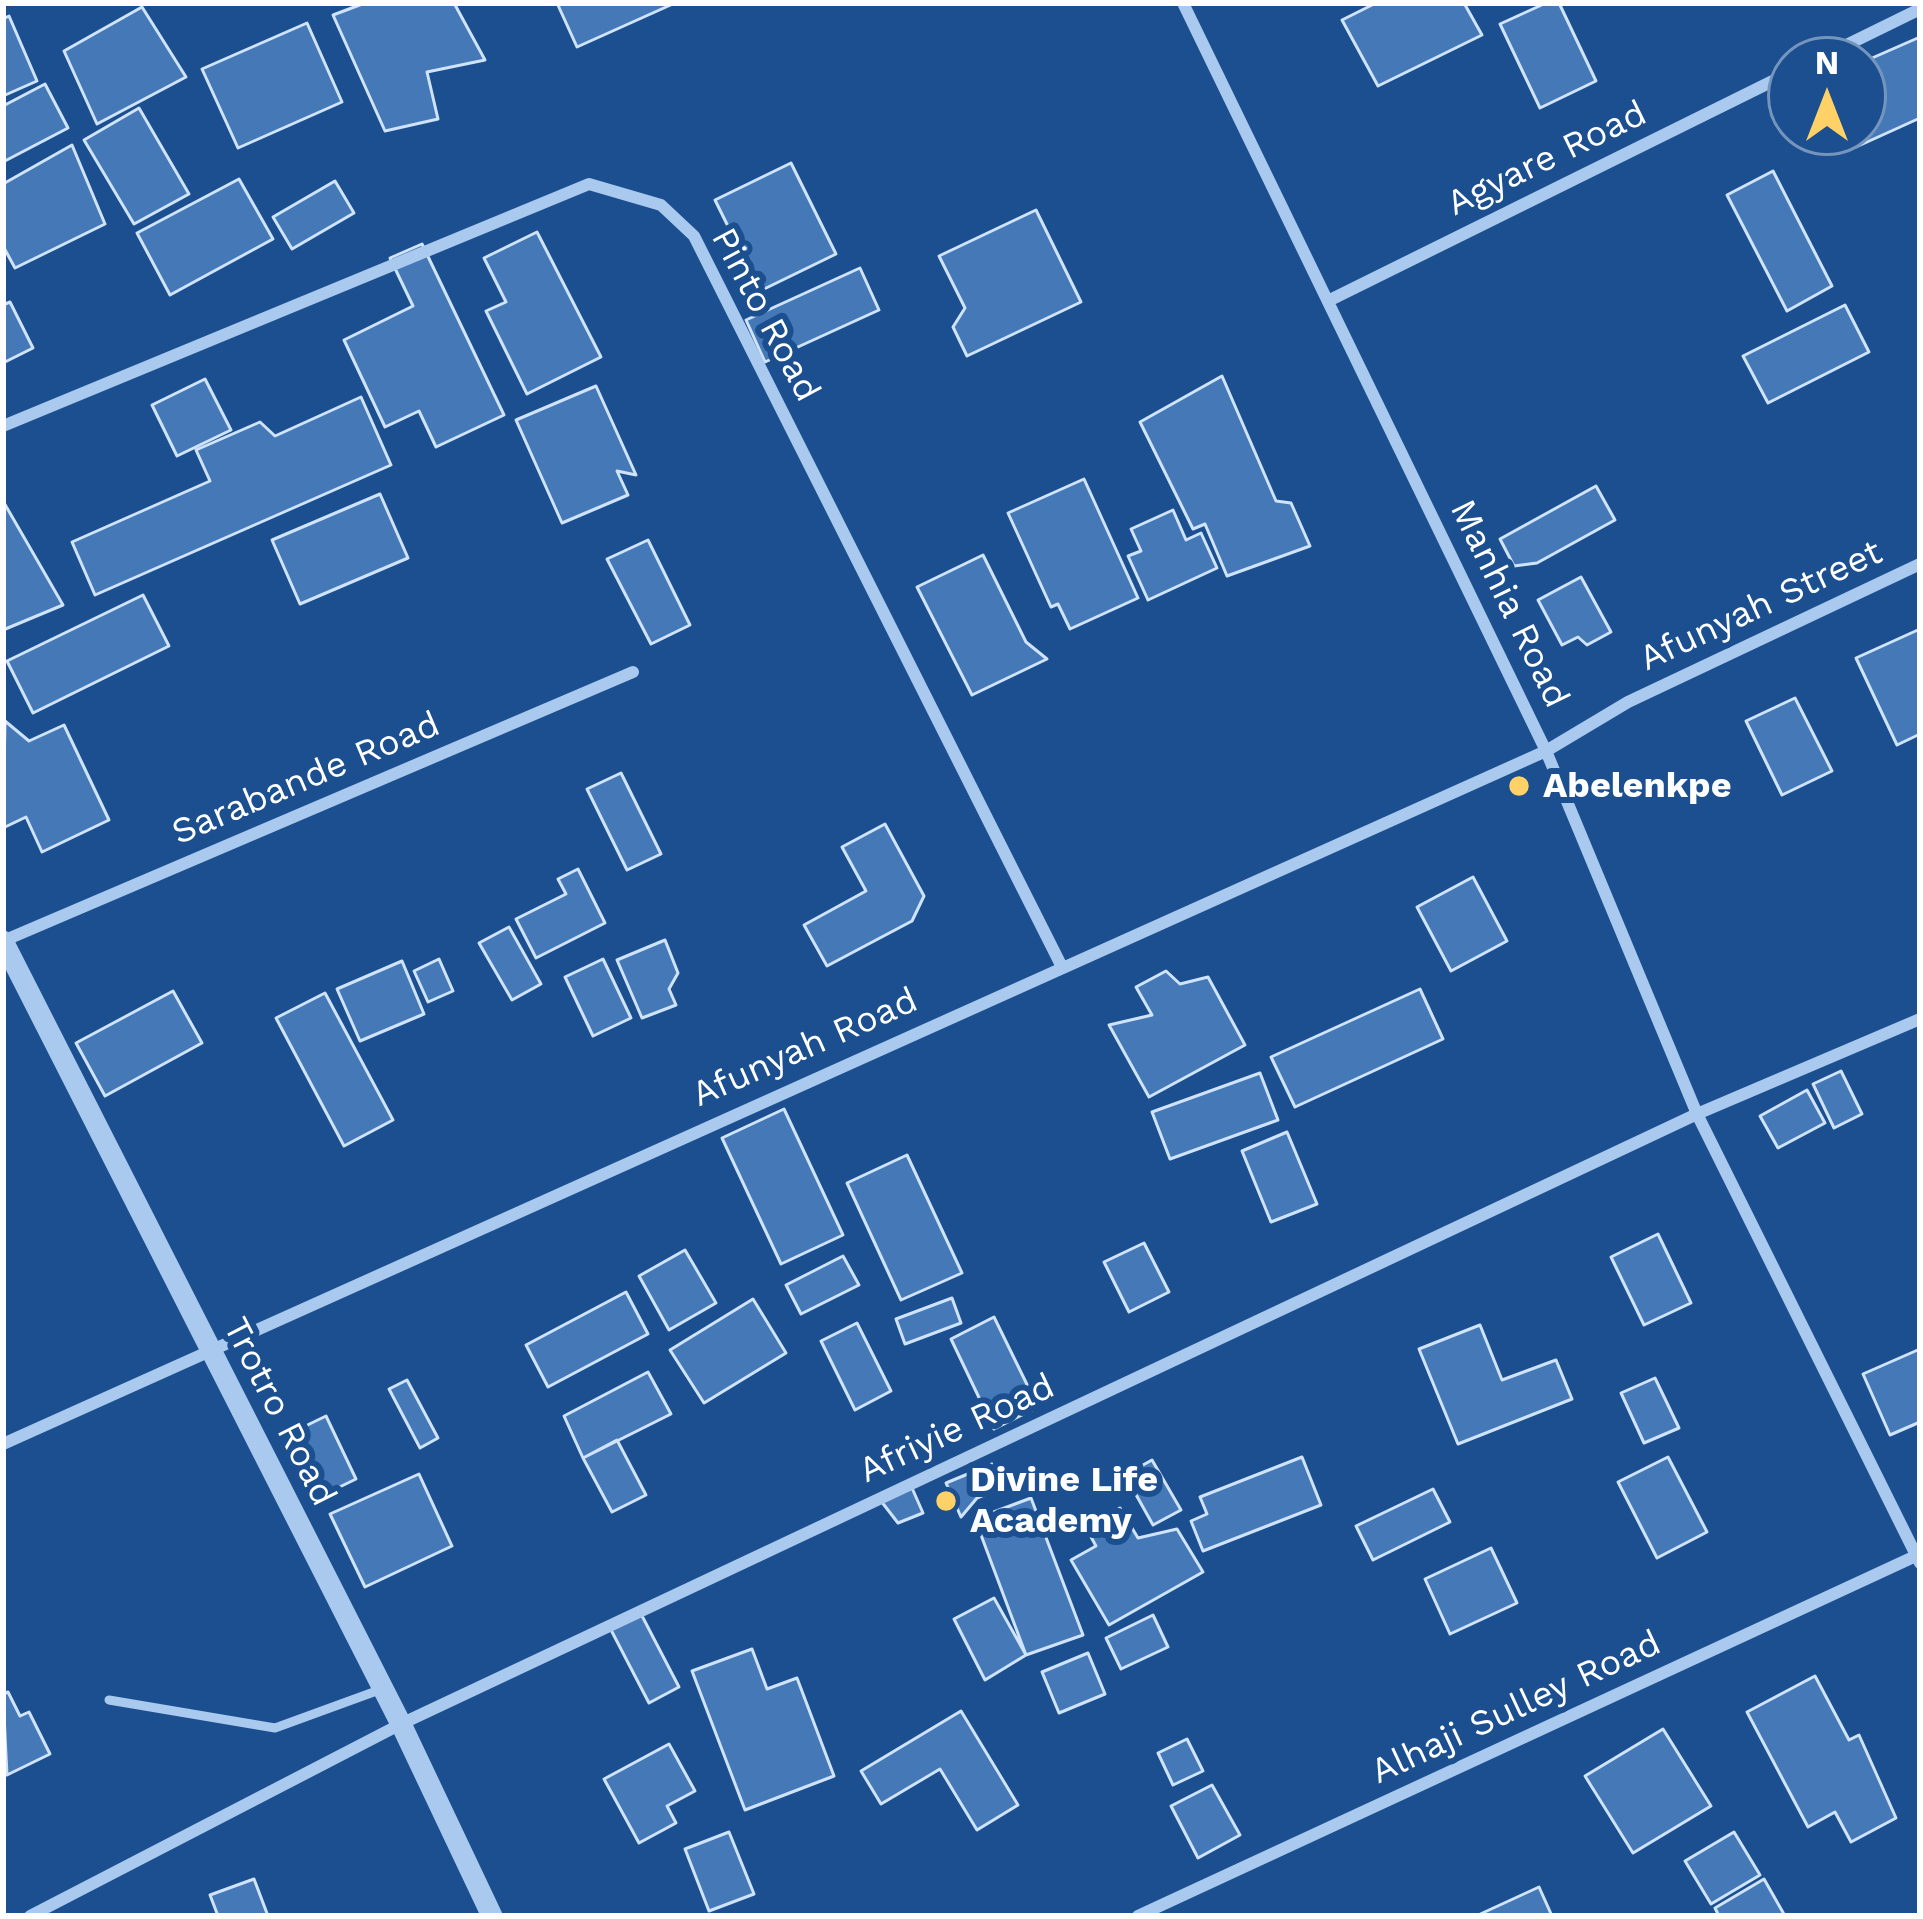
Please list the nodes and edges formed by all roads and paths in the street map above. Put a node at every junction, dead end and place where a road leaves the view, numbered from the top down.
1 (1183, 3) edge
2 (1920, 9) edge
3 (1865, 36) edge
4 (1767, 84) edge
5 (1330, 300) junction
6 (3, 426) edge
7 (1920, 564) edge
8 (633, 672) dead end
9 (1628, 702) joint
10 (1546, 751) junction
11 (3, 941) edge
12 (1061, 965) junction
13 (1920, 1019) edge
14 (1697, 1114) junction
15 (210, 1351) junction
16 (3, 1444) edge
17 (1919, 1557) edge
18 (383, 1688) junction
19 (109, 1700) dead end
20 (401, 1724) junction
21 (30, 1916) edge
22 (492, 1916) edge
23 (1138, 1916) edge

1 - 5 street, Manhia Road
2 - 3 street
4 - 5 street, Agyare Road
5 - 10 street, Manhia Road
6 - 12 street, Pinto Road
7 - 9 street, Afunyah Street
8 - 11 street, Sarabande Road
9 - 10 street, Afunyah Road
10 - 12 street, Afunyah Road
10 - 14 street, Manhia Road
11 - 15 street, Trotro Road
12 - 15 street, Afunyah Road
13 - 14 street, Afriyie Road
14 - 17 street, Manhia Road
14 - 20 street, Afriyie Road
15 - 16 street, Afunyah Road
15 - 18 street, Trotro Road
17 - 23 street, Alhaji Sulley Road
18 - 19 lane
18 - 20 street, Trotro Road
20 - 21 street, Afriyie Road
20 - 22 street, Trotro Road

